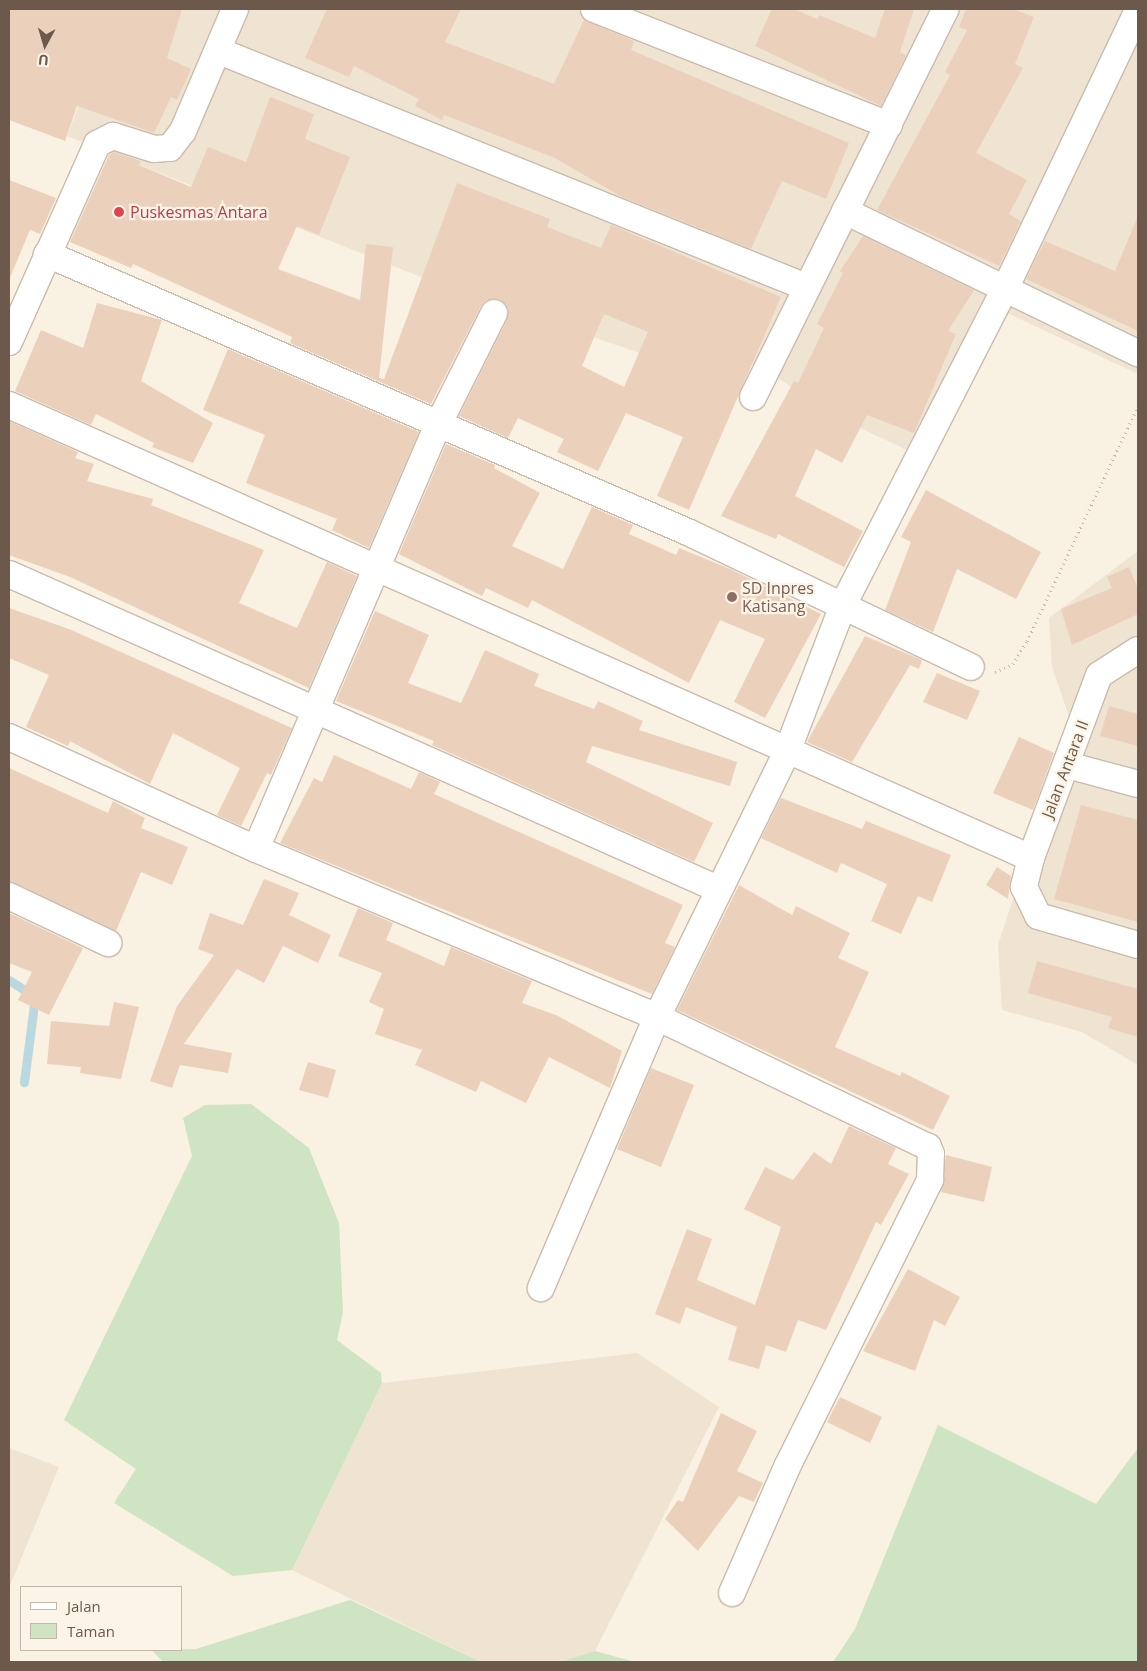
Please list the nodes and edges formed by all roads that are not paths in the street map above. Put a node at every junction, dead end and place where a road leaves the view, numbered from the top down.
1 (235, 9) edge
2 (594, 9) edge
3 (946, 9) edge
4 (1138, 10) edge
5 (219, 51) junction
6 (889, 126) junction
7 (845, 211) junction
8 (47, 254) junction
9 (806, 286) junction
10 (1005, 289) junction
11 (494, 313) dead end
12 (9, 342) edge
13 (1138, 353) edge
14 (753, 397) dead end
15 (9, 405) edge
16 (439, 423) junction
17 (375, 570) junction
18 (9, 574) edge
19 (843, 605) junction
20 (1138, 650) edge
21 (970, 667) road end
22 (316, 710) junction
23 (9, 737) edge
24 (787, 752) junction
25 (1067, 765) junction
26 (1138, 784) edge
27 (256, 849) junction
28 (1031, 858) junction
29 (718, 889) junction
30 (9, 896) edge
31 (108, 942) dead end
32 (1138, 945) edge
33 (657, 1017) junction
34 (542, 1288) dead end
35 (732, 1593) dead end

1 - 5 street
2 - 6 street
3 - 6 street
4 - 10 street
5 - 8 street
5 - 9 street
6 - 7 street
7 - 9 street
7 - 10 street
8 - 12 street
8 - 16 street
9 - 14 street
10 - 13 street
10 - 19 street
11 - 16 street
15 - 17 street
16 - 17 street
16 - 19 street
17 - 22 street
17 - 24 street
18 - 22 street
19 - 21 street
19 - 24 street
20 - 25 street, Jalan Antara II
22 - 27 street
22 - 29 street
23 - 27 street
24 - 28 street
24 - 29 street
25 - 26 street
25 - 28 street, Jalan Antara II
27 - 33 street
28 - 32 street, Jalan Antara II
29 - 33 street
30 - 31 street
33 - 34 street
33 - 35 street

